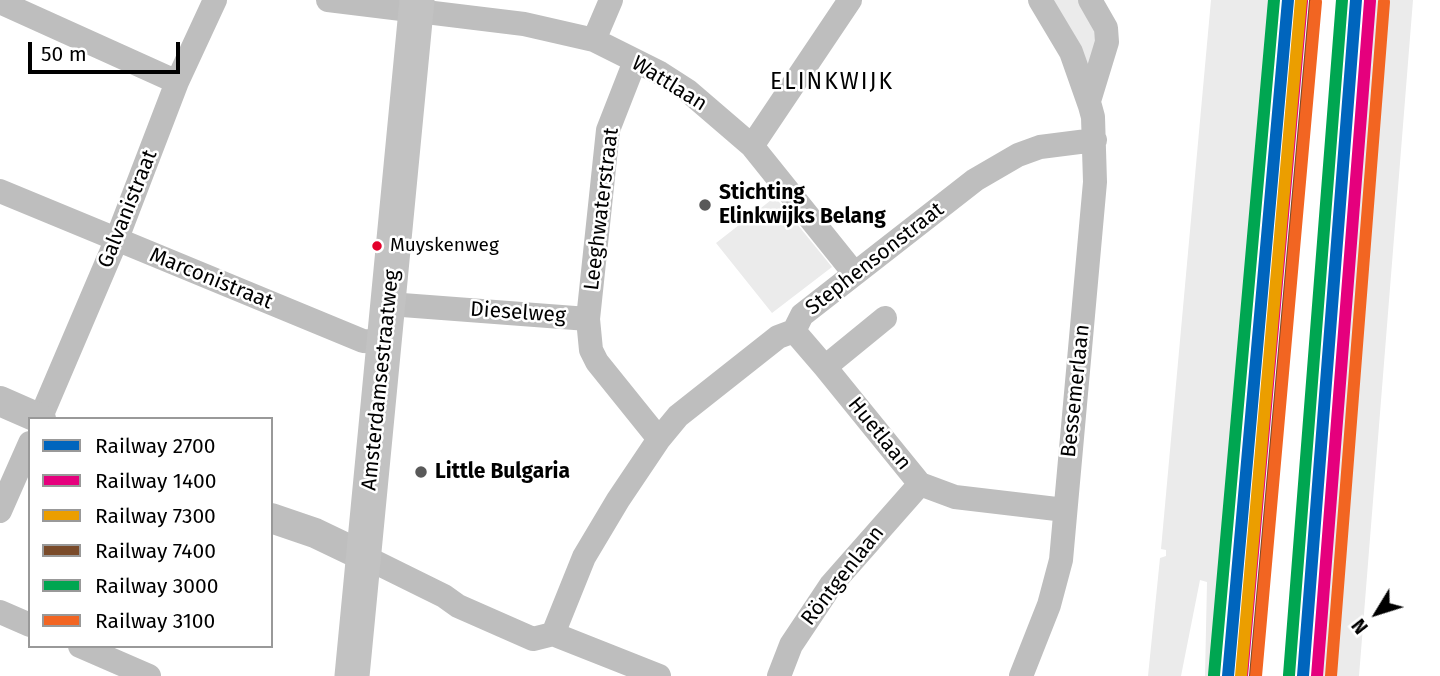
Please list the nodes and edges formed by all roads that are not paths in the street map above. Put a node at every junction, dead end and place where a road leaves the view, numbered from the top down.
1 (215, 0) edge
2 (328, 0) edge
3 (611, 0) edge
4 (850, 0) edge
5 (1040, 0) edge
6 (1090, 0) edge
7 (0, 2) edge
8 (416, 6) edge
9 (594, 40) junction
10 (635, 61) junction
11 (177, 82) junction
12 (1089, 101) junction
13 (1095, 140) junction
14 (752, 146) junction
15 (0, 191) edge
16 (116, 241) junction
17 (854, 274) junction
18 (389, 304) junction
19 (885, 318) dead end
20 (588, 319) junction
21 (794, 331) junction
22 (385, 342) junction
23 (825, 367) junction
24 (0, 401) edge
25 (36, 417) edge
26 (42, 417) edge
27 (659, 439) junction
28 (28, 448) edge
29 (920, 484) junction
30 (1065, 510) junction
31 (0, 511) edge
32 (273, 519) edge
33 (363, 556) junction
34 (0, 612) edge
35 (28, 624) edge
36 (553, 634) junction
37 (85, 648) edge
38 (149, 676) edge
39 (352, 676) edge
40 (659, 676) edge
41 (779, 676) edge
42 (1021, 676) edge

1 - 11 street, Galvanistraat
2 - 8 street, Wattlaan
3 - 9 street
4 - 14 street
5 - 12 street, Bessemerlaan
6 - 12 street, Bessemerlaan
7 - 11 street
8 - 9 street, Wattlaan
8 - 18 main road, Amsterdamsestraatweg
9 - 10 street, Wattlaan
10 - 14 street, Wattlaan
10 - 20 street, Leeghwaterstraat
11 - 16 street, Galvanistraat
12 - 13 street, Bessemerlaan
13 - 17 street, Stephensonstraat
13 - 30 street, Bessemerlaan
14 - 17 street, Wattlaan
15 - 16 street, Marconistraat
16 - 22 street, Marconistraat
16 - 26 street, Galvanistraat
17 - 21 street, Stephensonstraat
18 - 20 street, Dieselweg
18 - 22 main road, Amsterdamsestraatweg
19 - 23 street
20 - 27 street, Dieselweg
21 - 23 street, Huetlaan
21 - 27 street, Stephensonstraat
22 - 33 main road, Amsterdamsestraatweg
23 - 29 street, Huetlaan
24 - 25 street
27 - 36 street, Stephensonstraat
28 - 31 street
29 - 30 street, Huetlaan
29 - 41 street, Röntgenlaan
30 - 42 street, Bessemerlaan
32 - 33 street
33 - 36 street
33 - 39 main road, Amsterdamsestraatweg
34 - 35 street
36 - 40 street
37 - 38 street

